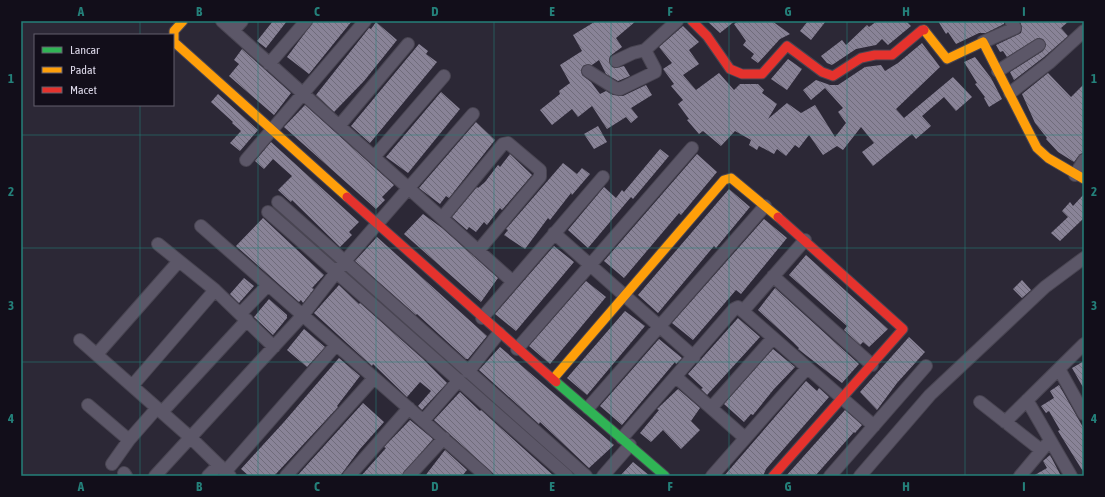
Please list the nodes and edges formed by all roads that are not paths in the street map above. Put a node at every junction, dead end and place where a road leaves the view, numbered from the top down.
1 (182, 21) edge
2 (222, 21) edge
3 (242, 21) edge
4 (306, 21) edge
5 (365, 21) edge
6 (677, 21) edge
7 (692, 21) edge
8 (1011, 21) edge
9 (926, 26) edge
10 (233, 31) junction
11 (1084, 31) edge
12 (983, 42) junction
13 (408, 44) dead end
14 (1039, 45) dead end
15 (645, 50) junction
16 (616, 60) dead end
17 (269, 64) junction
18 (998, 70) junction
19 (588, 71) dead end
20 (444, 76) dead end
21 (1010, 93) junction
22 (303, 94) junction
23 (473, 114) dead end
24 (339, 126) junction
25 (272, 130) junction
26 (692, 148) dead end
27 (374, 157) junction
28 (246, 160) dead end
29 (1084, 160) edge
30 (603, 176) dead end
31 (1080, 177) edge
32 (407, 188) junction
33 (278, 202) dead end
34 (765, 206) junction
35 (268, 212) dead end
36 (442, 218) junction
37 (377, 223) junction
38 (201, 226) dead end
39 (554, 233) junction
40 (805, 240) junction
41 (158, 244) dead end
42 (478, 251) junction
43 (1084, 258) edge
44 (179, 261) junction
45 (345, 261) junction
46 (590, 264) junction
47 (336, 271) junction
48 (773, 276) junction
49 (512, 281) junction
50 (268, 285) junction
51 (215, 290) junction
52 (625, 295) junction
53 (743, 311) junction
54 (302, 316) junction
55 (244, 317) junction
56 (482, 318) junction
57 (660, 326) junction
58 (499, 333) junction
59 (773, 338) junction
60 (80, 340) dead end
61 (1084, 344) edge
62 (336, 345) junction
63 (274, 347) junction
64 (517, 349) junction
65 (96, 354) junction
66 (694, 357) junction
67 (872, 365) junction
68 (926, 366) dead end
69 (807, 368) junction
70 (1059, 369) junction
71 (468, 372) junction
72 (676, 377) junction
73 (374, 378) junction
74 (553, 379) junction
75 (459, 380) junction
76 (132, 386) junction
77 (842, 398) junction
78 (1027, 400) junction
79 (980, 402) dead end
80 (88, 406) dead end
81 (409, 408) junction
82 (588, 408) junction
83 (711, 408) junction
84 (159, 410) junction
85 (1084, 414) edge
86 (423, 421) junction
87 (1005, 422) junction
88 (874, 426) junction
89 (191, 438) junction
90 (444, 438) junction
91 (745, 438) junction
92 (129, 440) junction
93 (1050, 440) junction
94 (626, 442) junction
95 (1041, 450) junction
96 (112, 464) dead end
97 (224, 471) edge
98 (479, 474) edge
99 (1022, 475) edge
100 (155, 476) edge
101 (208, 476) edge
102 (286, 476) edge
103 (349, 476) edge
104 (409, 476) edge
105 (567, 476) edge
106 (586, 476) edge
107 (603, 476) edge
108 (665, 476) edge
109 (712, 476) edge
110 (774, 476) edge
111 (830, 476) edge
112 (860, 476) edge
113 (1071, 476) edge

1 - 25 street
2 - 10 street
3 - 10 street
4 - 17 street
5 - 22 street
6 - 15 street
7 - 9 street
8 - 12 street
9 - 12 street
10 - 17 street
11 - 21 street
12 - 18 street
13 - 24 street
14 - 18 street
15 - 16 street
15 - 19 street
17 - 22 street
18 - 21 street
20 - 27 street
21 - 31 street
22 - 24 street
22 - 25 street
23 - 32 street
24 - 27 street
25 - 28 street
25 - 37 street
26 - 46 street
27 - 32 street
29 - 31 street
30 - 39 street
32 - 36 street
32 - 37 street
33 - 45 street
34 - 40 street
34 - 52 street
34 - 57 street
35 - 47 street
36 - 42 street
36 - 42 street
37 - 45 street
37 - 56 street
38 - 50 street
39 - 46 street
39 - 49 street
40 - 48 street
40 - 67 street
41 - 44 street
42 - 49 street
43 - 112 street
44 - 51 street
44 - 65 street
45 - 47 street
45 - 71 street
46 - 52 street
46 - 64 street
47 - 54 street
47 - 75 street
48 - 53 street
48 - 67 street
49 - 56 street
50 - 54 street
50 - 55 street
51 - 55 street
51 - 76 street
52 - 57 street
52 - 74 street
53 - 59 street
53 - 66 street
54 - 62 street
54 - 63 street
55 - 63 street
55 - 84 street
56 - 58 street
57 - 66 street
57 - 82 street
58 - 64 street
58 - 71 street
59 - 69 street
59 - 83 street
60 - 65 street
61 - 70 street
62 - 73 street
62 - 97 street
63 - 89 street
64 - 74 street
65 - 76 street
66 - 72 street
67 - 77 street
68 - 88 street
69 - 77 street
69 - 91 street
70 - 78 street
70 - 85 street
71 - 106 street
72 - 83 street
72 - 94 street
73 - 81 street
73 - 102 street
74 - 82 street
75 - 86 street
75 - 105 street
76 - 84 street
77 - 88 street
77 - 110 street
78 - 87 street
78 - 93 street
79 - 87 street
80 - 92 street
81 - 86 street
81 - 103 street
82 - 94 street
83 - 91 street
84 - 89 street
84 - 92 street
86 - 90 street
87 - 95 street
88 - 111 street
89 - 97 street
89 - 100 street
90 - 98 street
90 - 104 street
91 - 109 street
92 - 96 street
93 - 95 street
93 - 113 street
94 - 107 street
94 - 108 street
95 - 99 street
97 - 101 street

